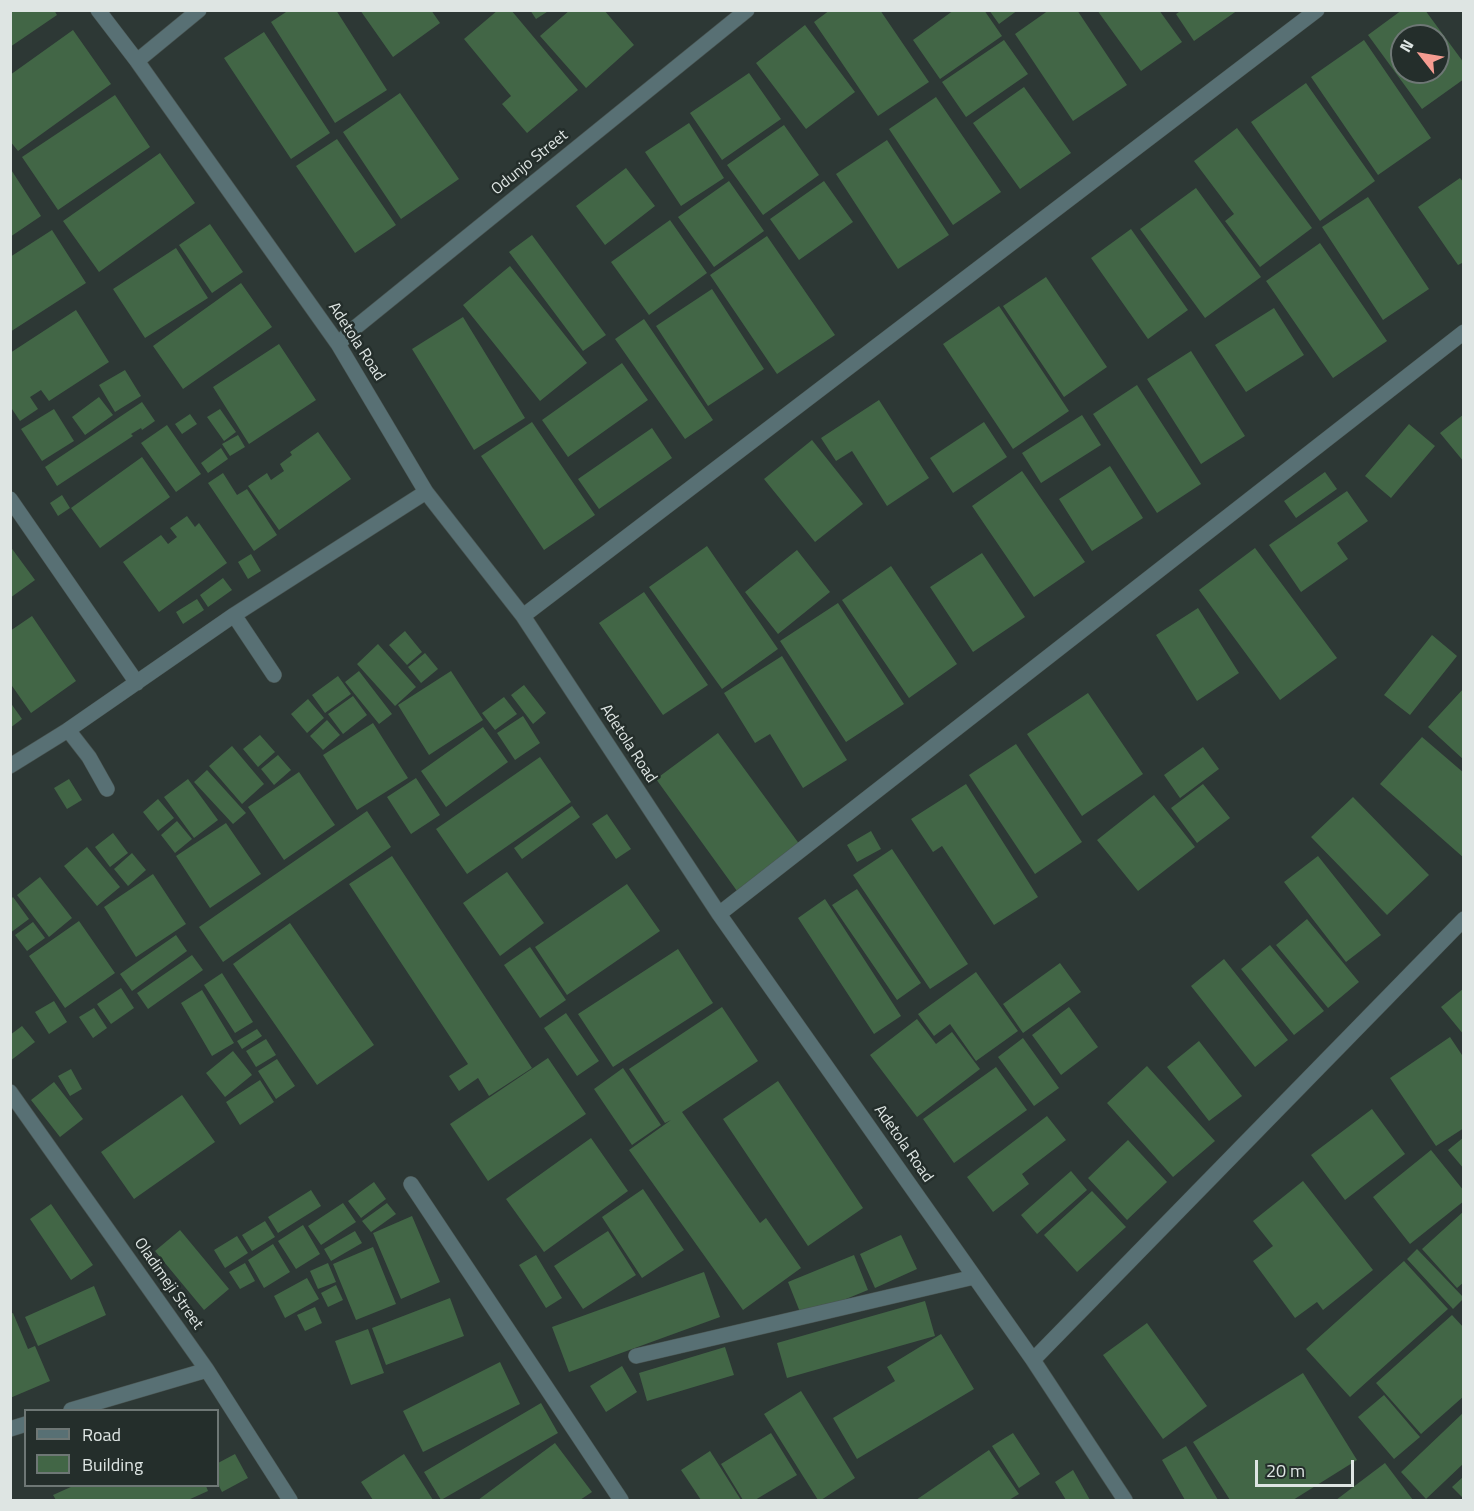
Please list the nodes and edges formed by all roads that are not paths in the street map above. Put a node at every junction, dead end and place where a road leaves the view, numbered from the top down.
1 (98, 10) edge
2 (199, 10) edge
3 (747, 10) edge
4 (1317, 10) edge
5 (136, 61) junction
6 (1464, 332) edge
7 (338, 344) junction
8 (426, 492) junction
9 (10, 499) edge
10 (234, 615) junction
11 (523, 616) junction
12 (274, 675) dead end
13 (137, 683) junction
14 (68, 730) junction
15 (10, 766) edge
16 (106, 789) dead end
17 (718, 914) junction
18 (1464, 919) edge
19 (10, 1092) edge
20 (411, 1184) dead end
21 (974, 1277) junction
22 (636, 1356) dead end
23 (1033, 1360) junction
24 (207, 1370) junction
25 (74, 1409) edge
26 (290, 1500) edge
27 (621, 1500) edge
28 (1125, 1500) edge

1 - 5 street, Adetola Road
2 - 5 street
3 - 7 street, Odunjo Street
4 - 11 street
5 - 7 street, Adetola Road
6 - 17 street
7 - 8 street, Adetola Road
8 - 10 street
8 - 11 street, Adetola Road
9 - 13 street
10 - 12 street
10 - 13 street
11 - 17 street, Adetola Road
13 - 14 street
14 - 15 street
14 - 16 street
17 - 21 street, Adetola Road
18 - 23 street
19 - 24 street, Oladimeji Street
20 - 27 street
21 - 22 street
21 - 23 street, Adetola Road
23 - 28 street, Adetola Road
24 - 25 street
24 - 26 street, Oladimeji Street

